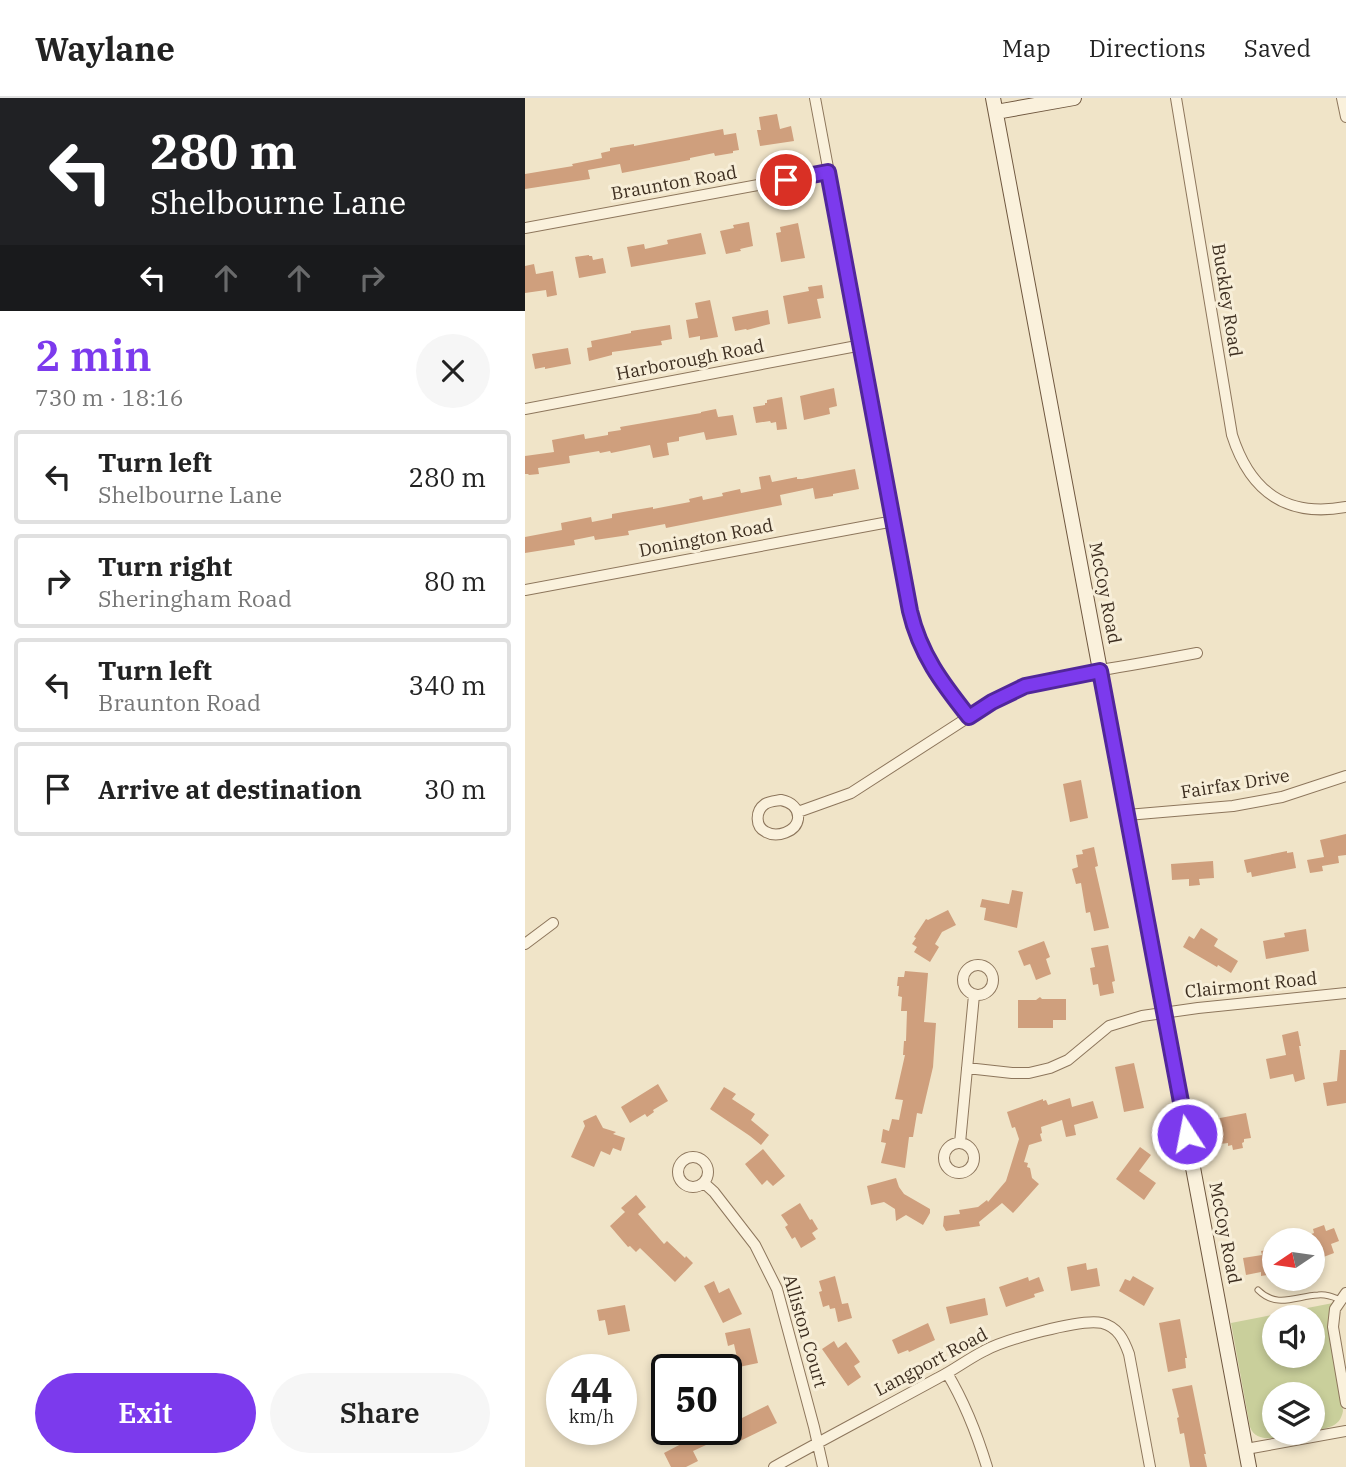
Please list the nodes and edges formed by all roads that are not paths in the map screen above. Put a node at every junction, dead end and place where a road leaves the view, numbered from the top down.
1 (815, 98) edge
2 (1074, 98) edge
3 (1176, 98) edge
4 (1342, 98) edge
5 (995, 105) edge
6 (1346, 117) edge
7 (828, 172) junction
8 (525, 228) edge
9 (862, 345) junction
10 (525, 409) edge
11 (1346, 507) edge
12 (894, 521) junction
13 (525, 590) edge
14 (1197, 653) dead end
15 (1100, 671) junction
16 (969, 717) junction
17 (1346, 776) edge
18 (798, 812) dead end
19 (1128, 815) junction
20 (553, 923) dead end
21 (525, 944) edge
22 (1346, 993) edge
23 (974, 995) dead end
24 (1165, 1012) junction
25 (967, 1068) junction
26 (960, 1143) dead end
27 (704, 1183) dead end
28 (1258, 1290) dead end
29 (1343, 1297) edge
30 (947, 1373) junction
31 (1346, 1403) edge
32 (1346, 1431) edge
33 (818, 1443) junction
34 (1246, 1448) junction
35 (774, 1467) edge
36 (823, 1467) edge
37 (987, 1467) edge
38 (1150, 1467) edge
39 (1249, 1467) edge

1 - 7 street
2 - 5 main road
3 - 11 street, Buckley Road
4 - 6 street
5 - 15 main road, McCoy Road
7 - 8 street, Braunton Road
7 - 9 street
9 - 10 street, Harborough Road
9 - 12 street
12 - 13 street, Donington Road
12 - 16 street
14 - 15 street
15 - 16 street
15 - 19 main road, McCoy Road
16 - 18 street
17 - 19 street, Fairfax Drive
19 - 24 main road, McCoy Road
20 - 21 street
22 - 24 street, Clairmont Road
23 - 25 street
24 - 25 street, Clairmont Road
24 - 34 main road, McCoy Road
25 - 26 street
27 - 33 street, Alliston Court
28 - 29 lane
29 - 31 street
30 - 33 street, Langport Road
30 - 37 street
30 - 38 street, Langport Road
32 - 34 street
33 - 35 street, Langport Road
33 - 36 street, Alliston Court
34 - 39 main road, McCoy Road

